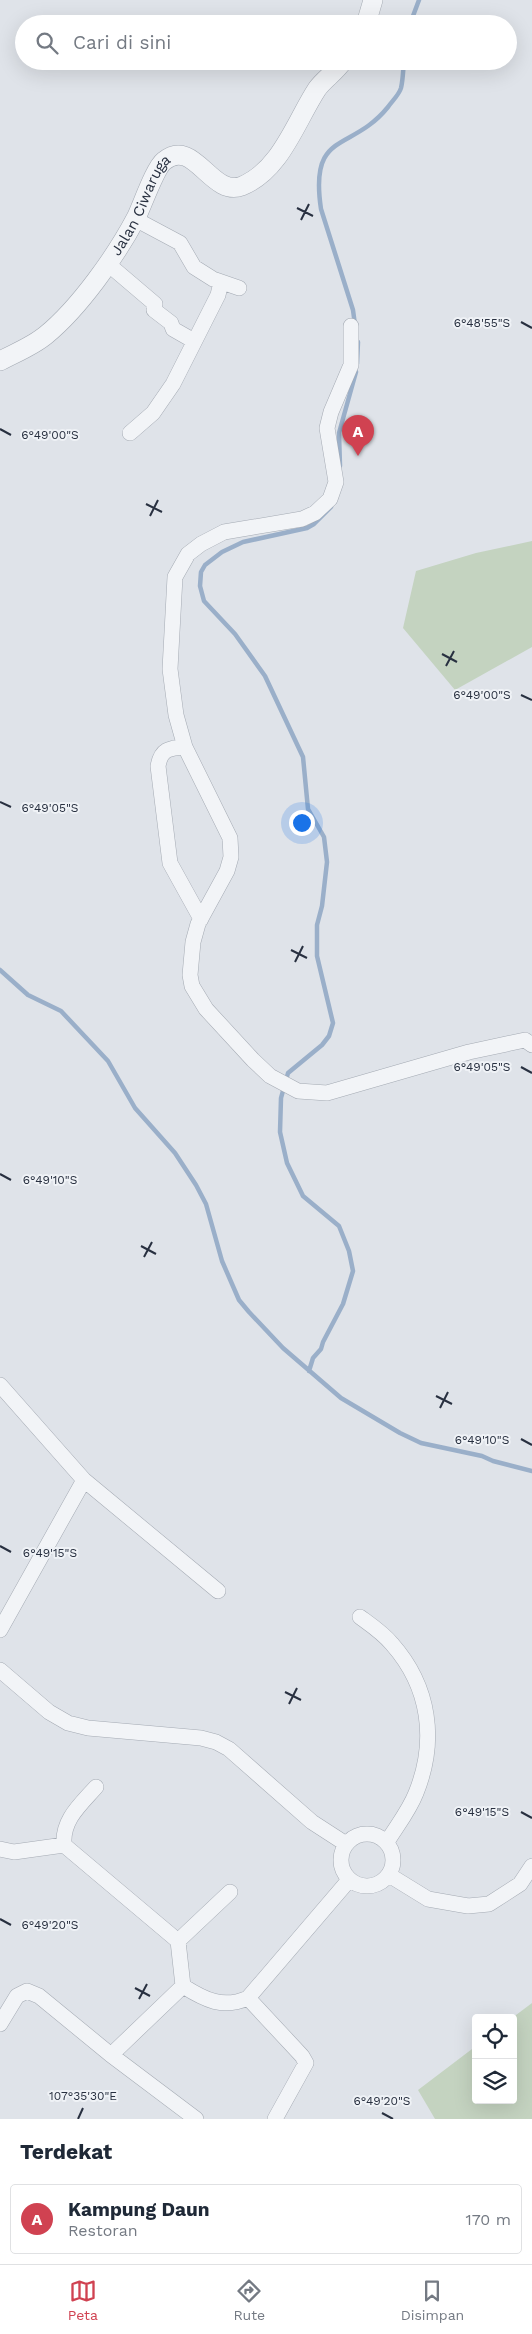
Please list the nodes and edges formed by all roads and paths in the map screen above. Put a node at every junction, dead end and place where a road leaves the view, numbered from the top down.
1 (373, 0) edge
2 (370, 15) edge
3 (334, 70) edge
4 (135, 219) junction
5 (108, 264) junction
6 (221, 282) junction
7 (239, 288) dead end
8 (351, 326) dead end
9 (194, 341) junction
10 (0, 361) edge
11 (130, 433) dead end
12 (185, 747) junction
13 (201, 919) junction
14 (532, 1045) edge
15 (0, 1385) edge
16 (84, 1480) junction
17 (218, 1591) dead end
18 (360, 1616) dead end
19 (0, 1630) edge
20 (0, 1670) edge
21 (96, 1788) dead end
22 (386, 1842) junction
23 (346, 1844) junction
24 (64, 1846) junction
25 (0, 1850) edge
26 (532, 1866) edge
27 (390, 1875) junction
28 (349, 1880) junction
29 (230, 1892) dead end
30 (178, 1940) junction
31 (183, 1986) junction
32 (248, 1998) junction
33 (0, 2024) edge
34 (111, 2055) junction
35 (196, 2119) edge
36 (275, 2119) edge

1 - 2 street
3 - 4 street, Jalan Ciwaruga
4 - 5 street, Jalan Ciwaruga
4 - 6 street
5 - 9 street
5 - 10 street, Jalan Ciwaruga
6 - 7 street
6 - 9 street
8 - 12 street
9 - 11 street
12 - 13 street
12 - 13 street
13 - 14 street
15 - 16 street
16 - 17 street
16 - 19 street
18 - 22 street
20 - 23 street
21 - 24 street
22 - 23 street
22 - 27 street
23 - 28 street
24 - 25 street
24 - 30 street
26 - 27 street
27 - 28 street
28 - 32 street
29 - 30 street
30 - 31 street
31 - 32 street
31 - 34 street
32 - 36 street
33 - 34 street
34 - 35 street

